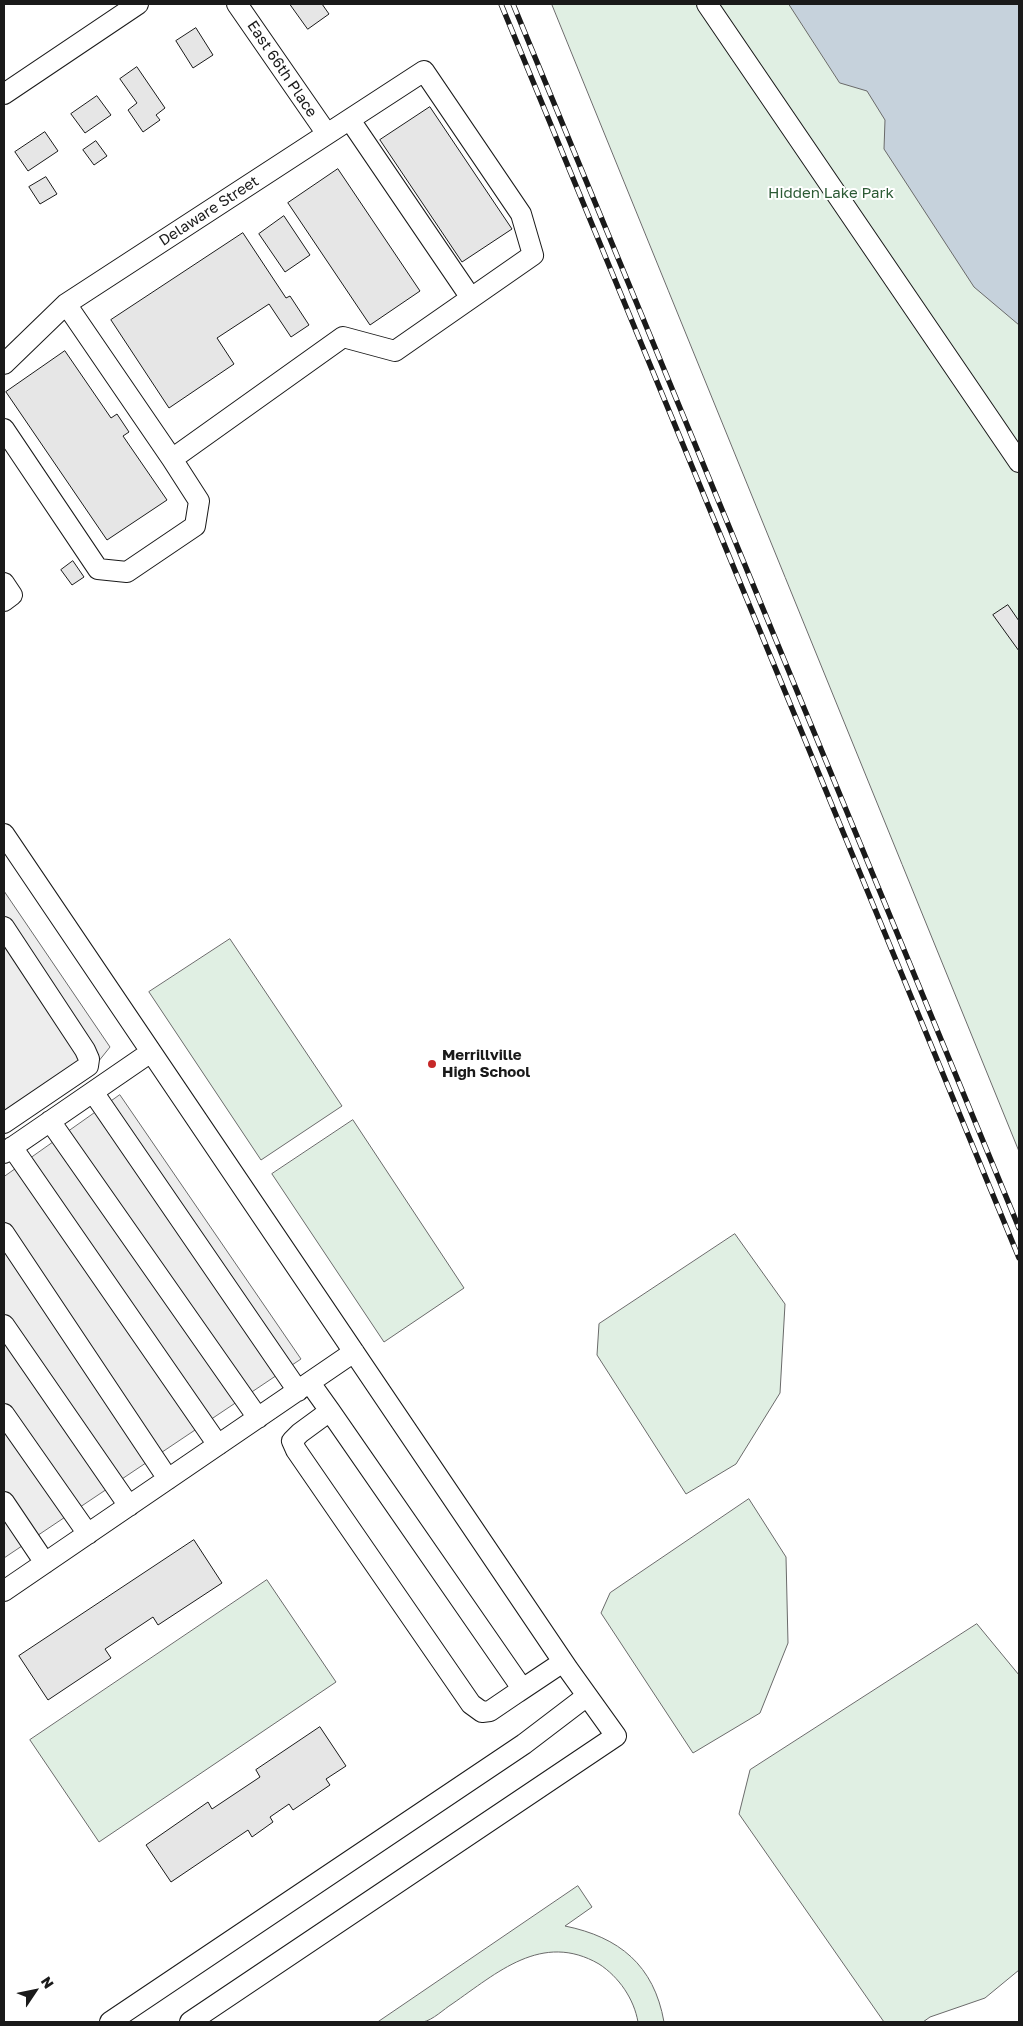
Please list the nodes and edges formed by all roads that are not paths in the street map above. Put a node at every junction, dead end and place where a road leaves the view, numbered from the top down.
1 (138, 4) edge
2 (237, 4) edge
3 (707, 4) edge
4 (4, 94) edge
5 (350, 120) junction
6 (327, 134) junction
7 (472, 298) junction
8 (66, 304) junction
9 (4, 364) edge
10 (4, 429) edge
11 (172, 459) junction
12 (1019, 462) edge
13 (4, 583) edge
14 (4, 601) edge
15 (7, 846) edge
16 (4, 927) edge
17 (152, 1052) junction
18 (89, 1059) junction
19 (100, 1088) junction
20 (50, 1121) junction
21 (4, 1123) edge
22 (8, 1150) edge
23 (4, 1234) edge
24 (4, 1325) edge
25 (354, 1352) junction
26 (304, 1387) junction
27 (330, 1411) junction
28 (4, 1414) edge
29 (258, 1418) junction
30 (218, 1445) junction
31 (168, 1479) junction
32 (4, 1502) edge
33 (129, 1506) junction
34 (88, 1534) junction
35 (45, 1563) junction
36 (4, 1591) edge
37 (563, 1662) junction
38 (518, 1692) junction
39 (587, 1696) junction
40 (110, 2022) edge
41 (190, 2022) edge

1 - 4 street
2 - 6 street, East 66th Place
3 - 12 street
5 - 6 street, Delaware Street
5 - 7 street
5 - 7 street, Delaware Street
6 - 8 street, Delaware Street
7 - 11 street
8 - 9 street, Delaware Street
8 - 11 street
10 - 11 street
13 - 14 street
15 - 17 street
16 - 18 street
17 - 19 street
17 - 25 street
18 - 19 street
18 - 21 street
19 - 20 street
19 - 26 street
20 - 22 street
20 - 29 street
22 - 30 street
23 - 31 street
24 - 33 street
25 - 26 street
25 - 37 street
26 - 27 street
26 - 29 street
27 - 38 street
27 - 38 street
28 - 34 street
29 - 30 street
30 - 31 street
31 - 33 street
32 - 35 street
33 - 34 street
34 - 35 street
35 - 36 street
37 - 38 street
37 - 39 street
39 - 40 street
39 - 41 street

